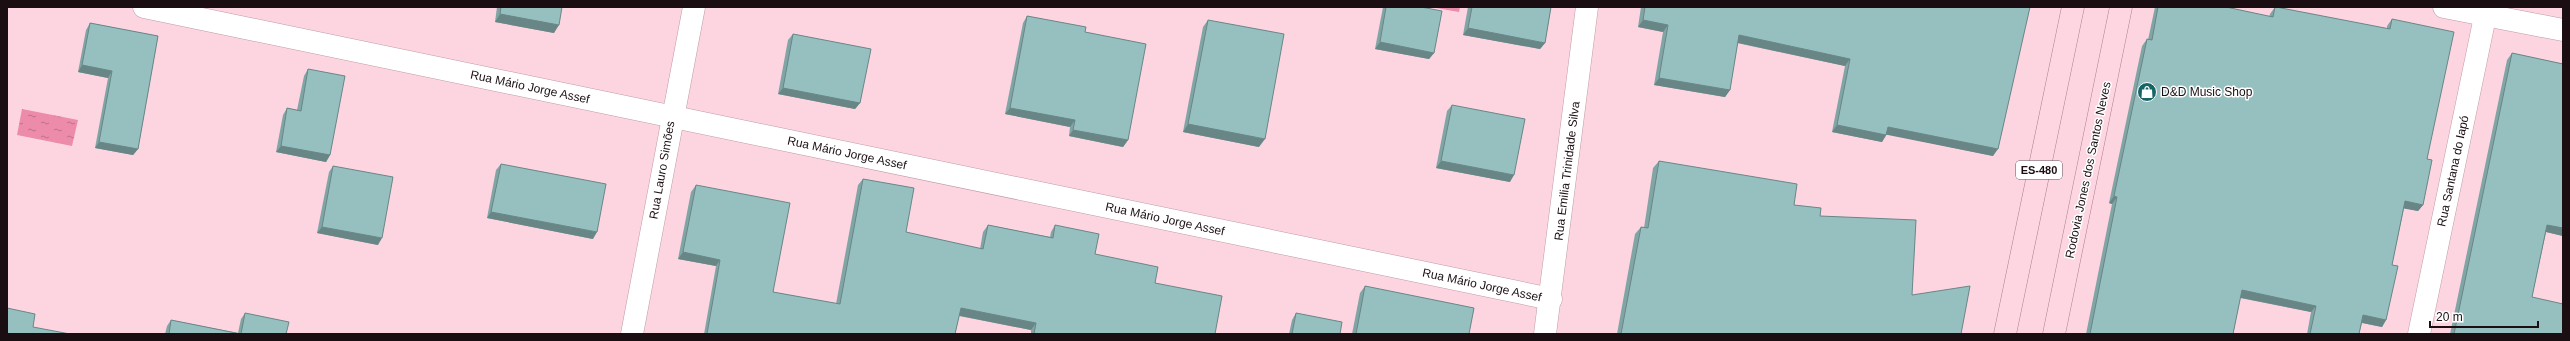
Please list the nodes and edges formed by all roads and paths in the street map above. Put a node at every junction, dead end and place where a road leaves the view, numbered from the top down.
1 (144, 7) edge
2 (694, 7) edge
3 (1587, 7) edge
4 (2073, 7) edge
5 (2121, 7) edge
6 (2444, 7) edge
7 (2486, 11) edge
8 (2563, 30) edge
9 (672, 116) junction
10 (1550, 299) junction
11 (632, 334) edge
12 (1545, 334) edge
13 (2005, 334) edge
14 (2054, 334) edge
15 (2419, 334) edge

1 - 9 street, Rua Mário Jorge Assef
2 - 9 street, Rua Lauro Simões
3 - 10 street, Rua Emilia Trinidade Silva
4 - 13 main road, ES-480
5 - 14 main road, Rodovia Jones dos Santos Neves
6 - 7 street
7 - 8 street
7 - 15 street, Rua Santana do Iapó
9 - 10 street, Rua Mário Jorge Assef
9 - 11 street, Rua Lauro Simões
10 - 12 street, Rua Emilia Trinidade Silva

